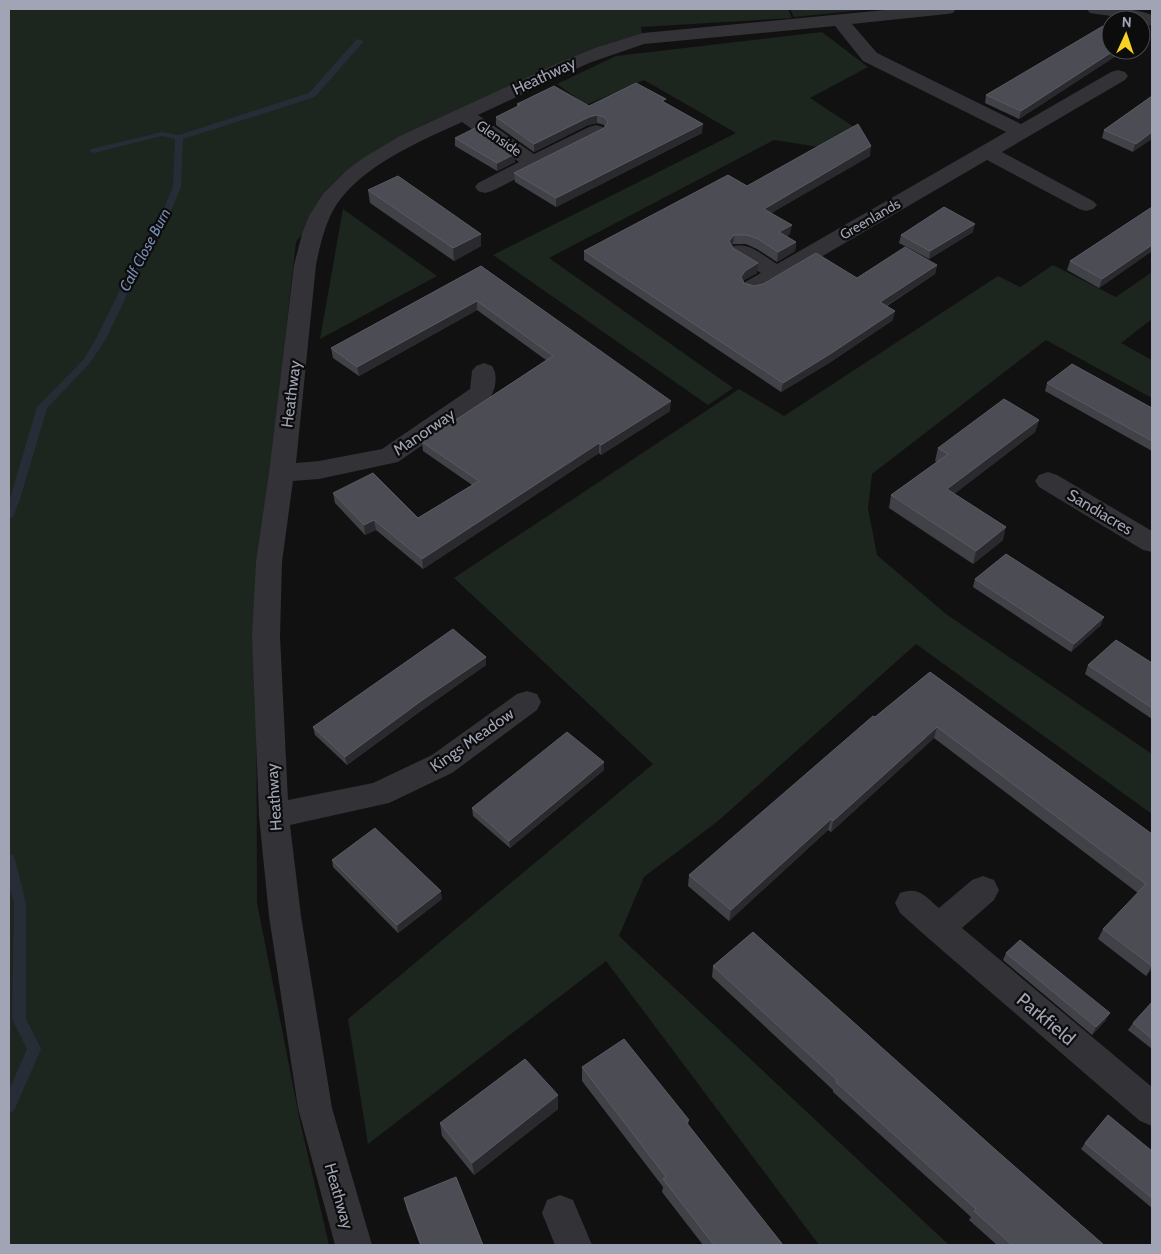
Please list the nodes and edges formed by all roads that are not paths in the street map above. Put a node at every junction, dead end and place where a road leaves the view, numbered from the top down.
1 (947, 9) edge
2 (1096, 9) edge
3 (840, 20) junction
4 (1152, 21) edge
5 (1116, 84) dead end
6 (464, 114) junction
7 (596, 131) edge
8 (1021, 132) junction
9 (987, 152) junction
10 (533, 163) junction
11 (485, 187) dead end
12 (1086, 205) dead end
13 (742, 251) edge
14 (777, 274) junction
15 (753, 287) edge
16 (484, 372) dead end
17 (282, 473) junction
18 (1048, 482) dead end
19 (1152, 543) edge
20 (527, 702) dead end
21 (274, 816) junction
22 (983, 890) dead end
23 (911, 903) dead end
24 (939, 928) junction
25 (1152, 1109) edge
26 (353, 1245) edge

1 - 3 street, Heathway
2 - 4 street
3 - 6 street, Heathway
3 - 8 street
5 - 8 street, Greenlands
6 - 10 street, Glenside
6 - 17 street, Heathway
7 - 10 street, Glenside
8 - 9 street, Greenlands
9 - 12 street
9 - 14 street, Greenlands
10 - 11 street, Glenside
13 - 14 street
14 - 15 street, Greenlands
16 - 17 street, Manorway
17 - 21 street, Heathway
18 - 19 street, Sandiacres
20 - 21 street, Kings Meadow
21 - 26 street, Heathway
22 - 24 street
23 - 24 street, Parkfield
24 - 25 street, Parkfield

